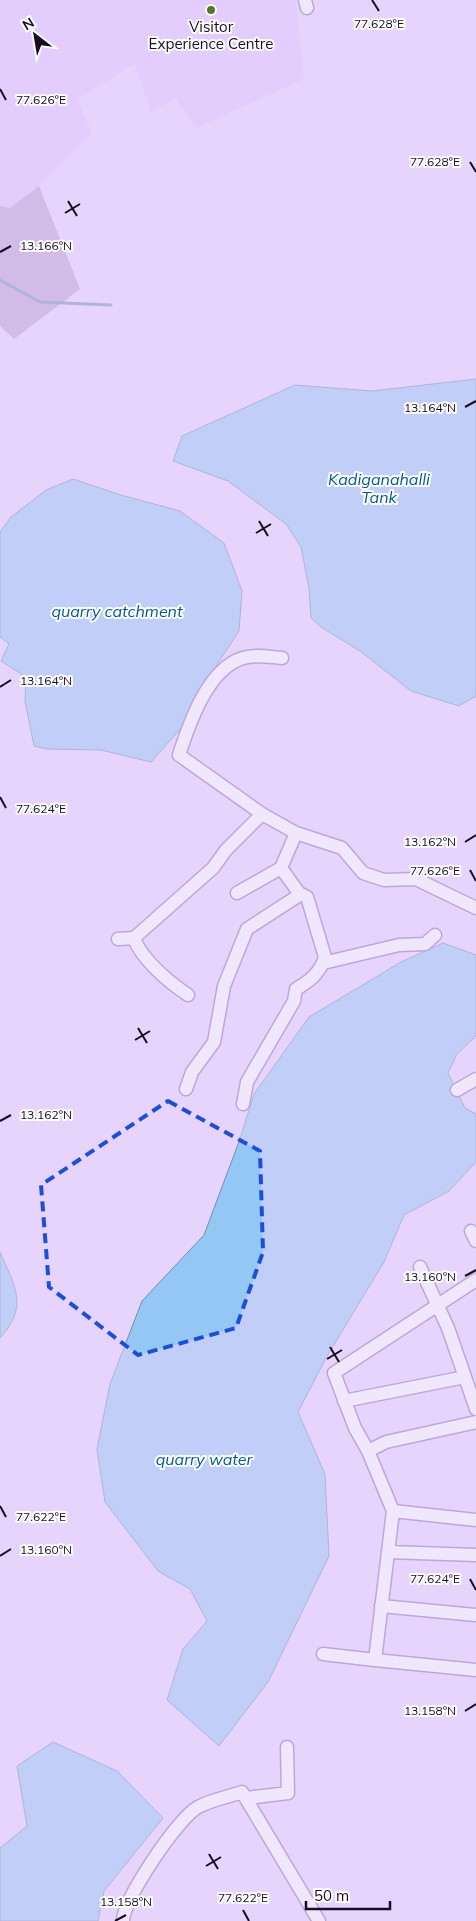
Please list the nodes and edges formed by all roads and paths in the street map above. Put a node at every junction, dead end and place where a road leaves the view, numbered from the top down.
1 (282, 658) dead end
2 (262, 814) junction
3 (296, 833) junction
4 (281, 868) junction
5 (237, 893) dead end
6 (300, 894) junction
7 (476, 908) edge
8 (435, 935) dead end
9 (134, 938) junction
10 (118, 939) dead end
11 (323, 963) junction
12 (188, 996) dead end
13 (476, 1078) edge
14 (186, 1089) dead end
15 (456, 1090) dead end
16 (242, 1104) dead end
17 (420, 1267) dead end
18 (476, 1280) edge
19 (438, 1304) junction
20 (465, 1377) junction
21 (344, 1401) junction
22 (476, 1409) edge
23 (476, 1422) edge
24 (368, 1451) junction
25 (393, 1510) junction
26 (476, 1520) edge
27 (388, 1552) junction
28 (476, 1555) edge
29 (381, 1606) junction
30 (476, 1615) edge
31 (323, 1654) dead end
32 (375, 1660) junction
33 (476, 1670) edge
34 (287, 1746) dead end
35 (246, 1798) junction
36 (123, 1921) edge
37 (319, 1921) edge

1 - 2 street
2 - 3 street
2 - 9 street
3 - 4 street
3 - 7 street
4 - 5 street
4 - 6 street
6 - 11 street
6 - 14 street
8 - 11 street
9 - 10 street
9 - 12 street
11 - 16 street
13 - 15 street
17 - 19 street
18 - 19 street
19 - 20 street
19 - 21 street
20 - 21 street
20 - 22 street
21 - 24 street
23 - 24 street
24 - 25 street
25 - 26 street
25 - 27 street
27 - 28 street
27 - 29 street
29 - 30 street
29 - 32 street
31 - 32 street
32 - 33 street
34 - 35 street
35 - 36 street
35 - 37 street

